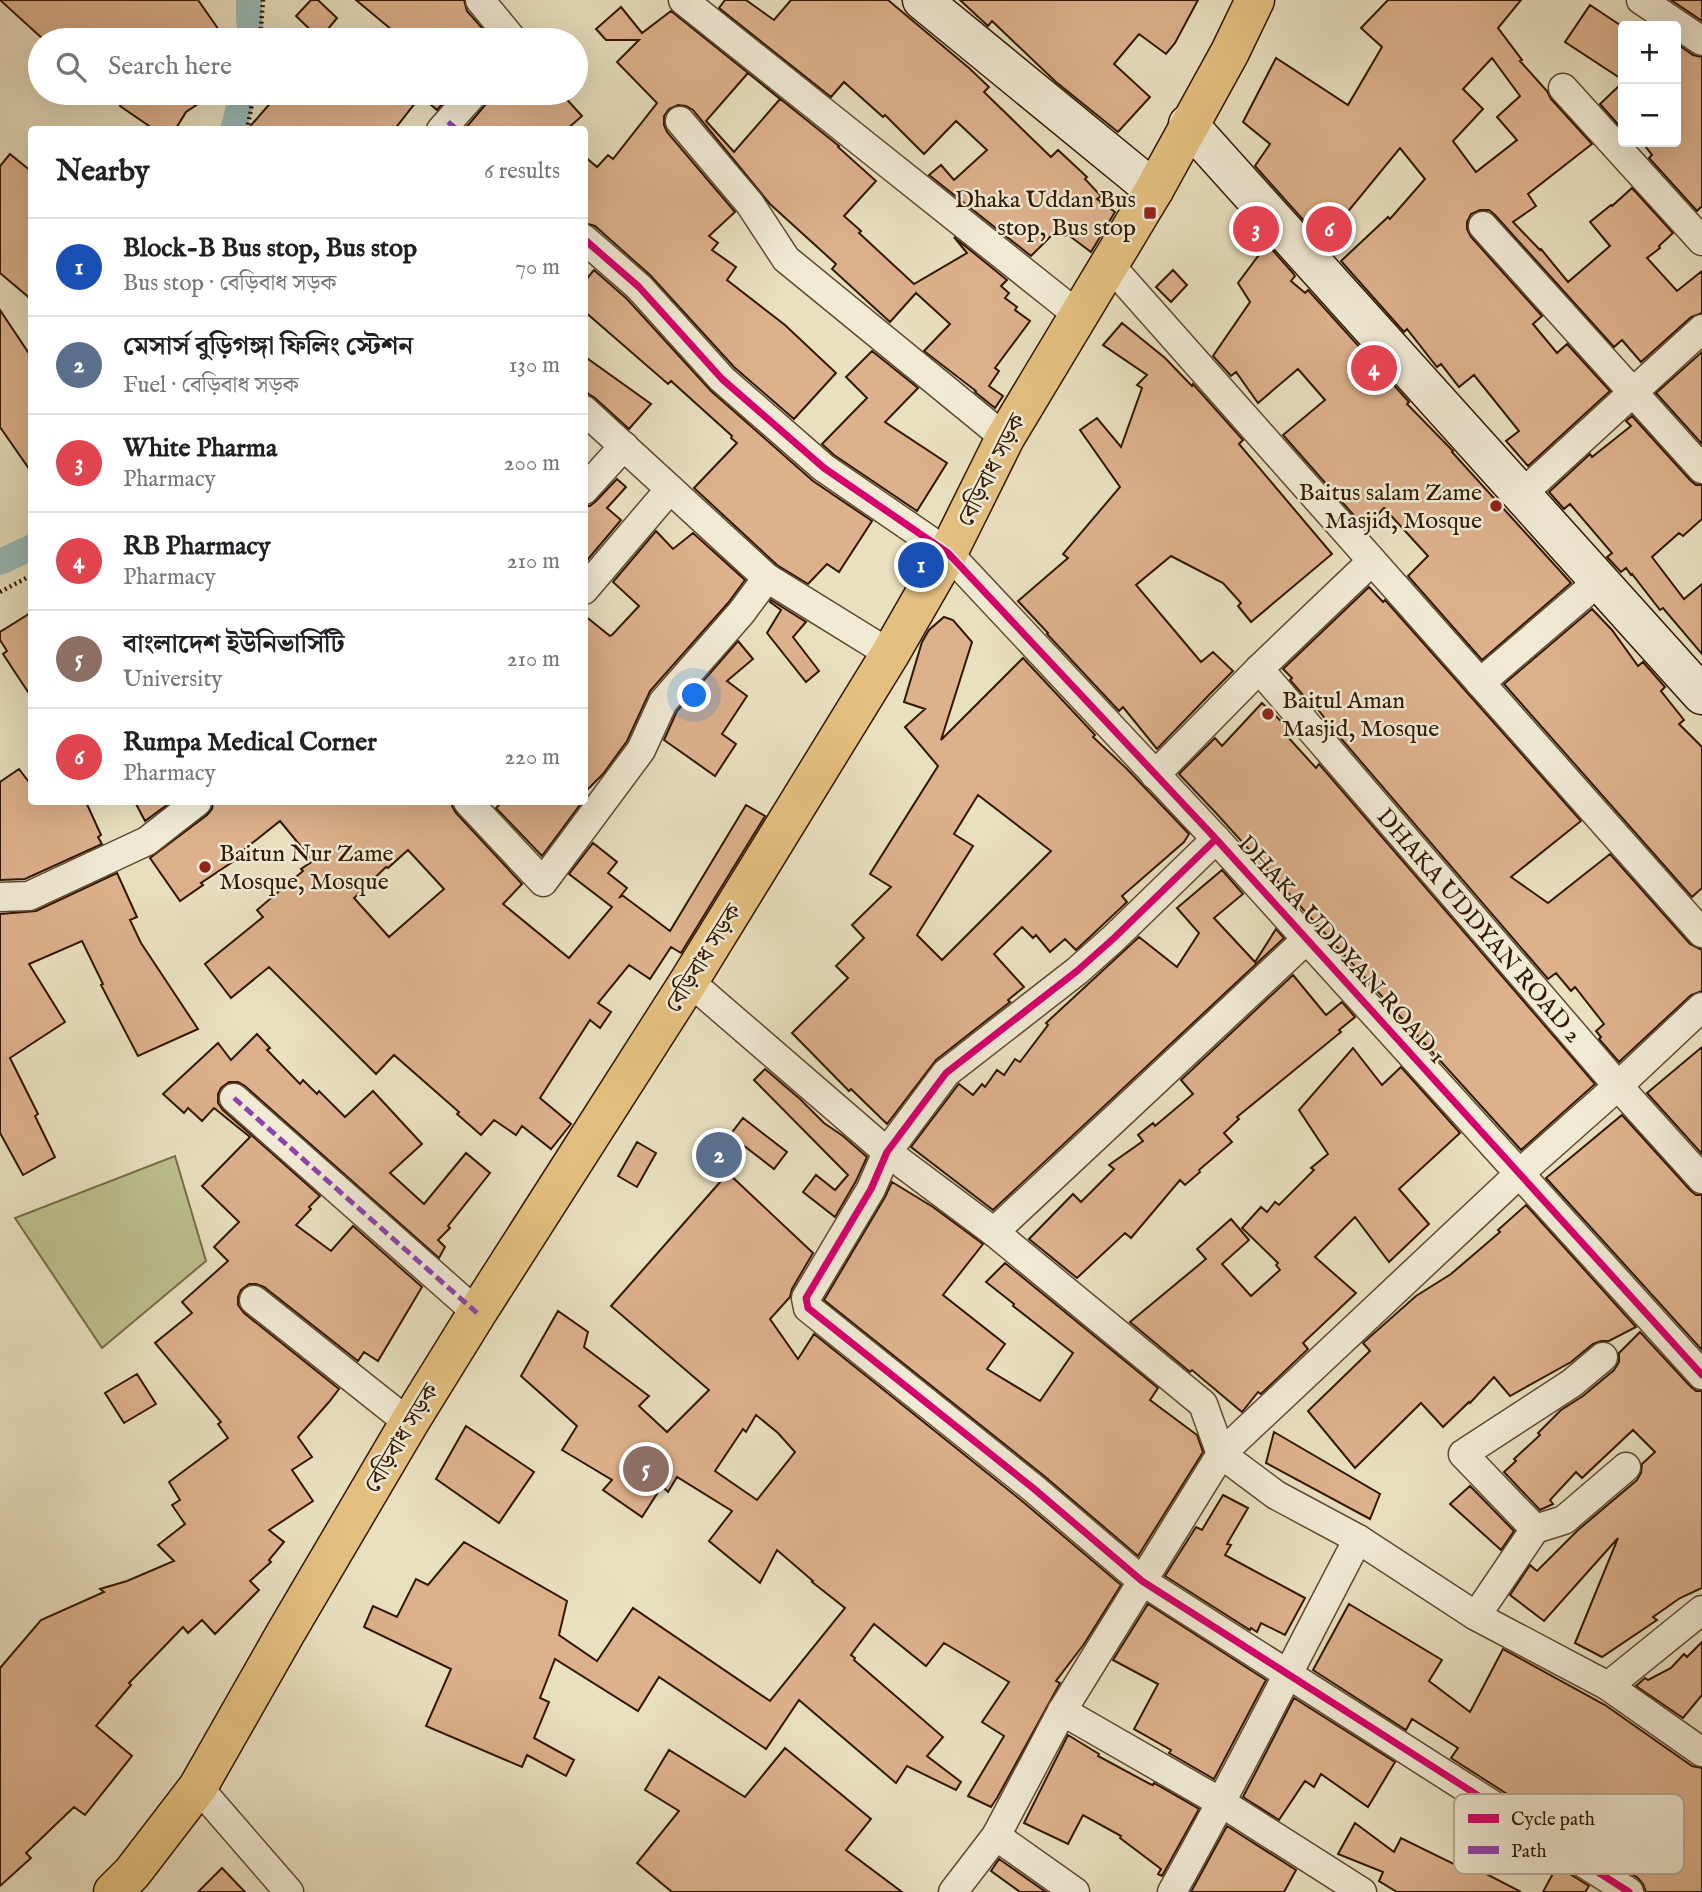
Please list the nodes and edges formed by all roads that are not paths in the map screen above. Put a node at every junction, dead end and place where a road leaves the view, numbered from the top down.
1 (480, 0) edge
2 (684, 0) edge
3 (922, 0) edge
4 (1255, 0) edge
5 (1641, 0) edge
6 (503, 28) edge
7 (1702, 41) edge
8 (1563, 88) dead end
9 (465, 105) edge
10 (680, 121) dead end
11 (1188, 124) junction
12 (450, 126) edge
13 (1154, 190) junction
14 (1483, 226) dead end
15 (588, 242) edge
16 (1702, 242) edge
17 (1109, 264) junction
18 (1078, 316) junction
19 (1702, 329) edge
20 (1633, 392) junction
21 (588, 414) edge
22 (1005, 438) junction
23 (624, 446) junction
24 (1702, 469) edge
25 (588, 486) edge
26 (670, 489) junction
27 (1521, 495) junction
28 (948, 554) junction
29 (1372, 561) junction
30 (767, 578) junction
31 (1599, 581) junction
32 (588, 585) edge
33 (890, 654) junction
34 (1259, 669) junction
35 (1480, 683) junction
36 (1702, 695) edge
37 (1155, 775) junction
38 (193, 805) edge
39 (471, 805) edge
40 (1216, 839) junction
41 (0, 897) edge
42 (1702, 933) edge
43 (1307, 939) junction
44 (689, 981) junction
45 (1702, 1007) edge
46 (1618, 1086) junction
47 (234, 1098) dead end
48 (887, 1152) junction
49 (1520, 1173) junction
50 (1702, 1179) edge
51 (994, 1232) junction
52 (254, 1300) dead end
53 (477, 1313) junction
54 (1603, 1357) dead end
55 (1702, 1375) edge
56 (409, 1423) junction
57 (1221, 1454) junction
58 (1626, 1467) dead end
59 (1535, 1528) junction
60 (1358, 1539) junction
61 (1142, 1581) junction
62 (1702, 1609) edge
63 (1476, 1616) junction
64 (1287, 1674) junction
65 (1608, 1686) junction
66 (1062, 1711) junction
67 (1702, 1752) edge
68 (198, 1787) junction
69 (1475, 1794) edge
70 (1222, 1803) junction
71 (996, 1836) junction
72 (1601, 1874) edge
73 (113, 1892) edge
74 (289, 1892) edge
75 (953, 1892) edge
76 (1075, 1892) edge
77 (1172, 1892) edge
78 (1362, 1892) edge
79 (1629, 1892) edge

1 - 6 street
2 - 18 street
3 - 13 street
4 - 11 highway, বেড়িবাধ সড়ক
5 - 7 street
8 - 16 street
9 - 12 street
10 - 22 street
11 - 13 highway, বেড়িবাধ সড়ক
11 - 27 street
13 - 17 highway, বেড়িবাধ সড়ক
14 - 20 street
15 - 28 street, DHAKA UDDYAN ROAD 1
17 - 18 highway, বেড়িবাধ সড়ক
17 - 29 street
18 - 22 highway, বেড়িবাধ সড়ক
19 - 20 street
20 - 24 street
20 - 27 street
21 - 23 street
22 - 28 highway, বেড়িবাধ সড়ক
23 - 25 street
23 - 26 street
26 - 30 street
26 - 32 street
27 - 31 street
28 - 33 highway, বেড়িবাধ সড়ক
28 - 37 street, DHAKA UDDYAN ROAD 1
29 - 34 street
29 - 35 street
30 - 33 street
30 - 39 street
31 - 35 street
31 - 36 street
33 - 44 highway, বেড়িবাধ সড়ক
34 - 37 street
34 - 46 street, DHAKA UDDYAN ROAD 2
35 - 42 street
37 - 40 street, DHAKA UDDYAN ROAD 1
38 - 41 street
40 - 43 street, DHAKA UDDYAN ROAD 1
40 - 48 street
43 - 49 street, DHAKA UDDYAN ROAD 1
43 - 51 street
44 - 48 street
44 - 53 highway, বেড়িবাধ সড়ক
45 - 46 street
46 - 49 street
46 - 50 street, DHAKA UDDYAN ROAD 2
47 - 53 street
48 - 51 street
48 - 61 street
49 - 55 street, DHAKA UDDYAN ROAD 1
49 - 57 street
51 - 57 street
52 - 56 street
53 - 56 highway, বেড়িবাধ সড়ক
54 - 59 street
56 - 68 highway, বেড়িবাধ সড়ক
57 - 60 street
57 - 61 street
58 - 59 street
59 - 63 street
60 - 63 street
60 - 64 street
61 - 64 street
61 - 66 street
62 - 65 street
63 - 65 street
64 - 69 street
64 - 70 street
65 - 67 street
66 - 70 street
66 - 71 street
68 - 73 highway, বেড়িবাধ সড়ক
68 - 74 street
70 - 77 street
70 - 78 street
71 - 75 street
71 - 76 street
72 - 79 street

